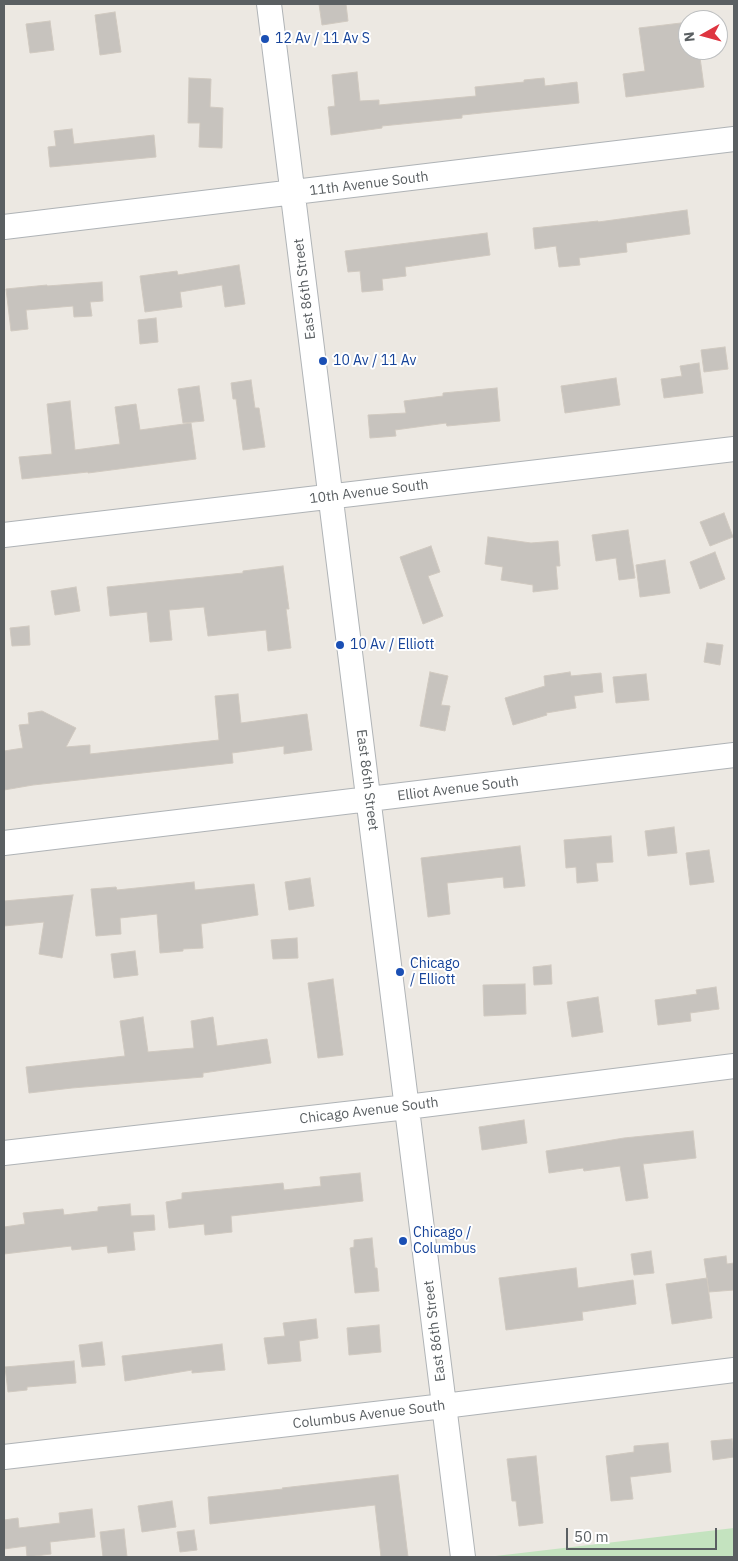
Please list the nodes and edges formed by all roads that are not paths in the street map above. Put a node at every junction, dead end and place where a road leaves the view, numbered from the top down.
1 (269, 4) edge
2 (734, 139) edge
3 (294, 193) junction
4 (4, 227) edge
5 (734, 449) edge
6 (331, 496) junction
7 (4, 535) edge
8 (734, 755) edge
9 (369, 800) junction
10 (4, 843) edge
11 (734, 1066) edge
12 (407, 1106) junction
13 (4, 1152) edge
14 (734, 1370) edge
15 (444, 1406) junction
16 (4, 1456) edge
17 (463, 1557) edge

1 - 3 street, East 86th Street
2 - 3 street, 11th Avenue South
3 - 4 street, 11th Avenue South
3 - 6 street, East 86th Street
5 - 6 street, 10th Avenue South
6 - 7 street, 10th Avenue South
6 - 9 street, East 86th Street
8 - 9 street, Elliot Avenue South
9 - 10 street, Elliot Avenue South
9 - 12 street, East 86th Street
11 - 12 street, Chicago Avenue South
12 - 13 street, Chicago Avenue South
12 - 15 street, East 86th Street
14 - 15 street, Columbus Avenue South
15 - 16 street, Columbus Avenue South
15 - 17 street, East 86th Street

